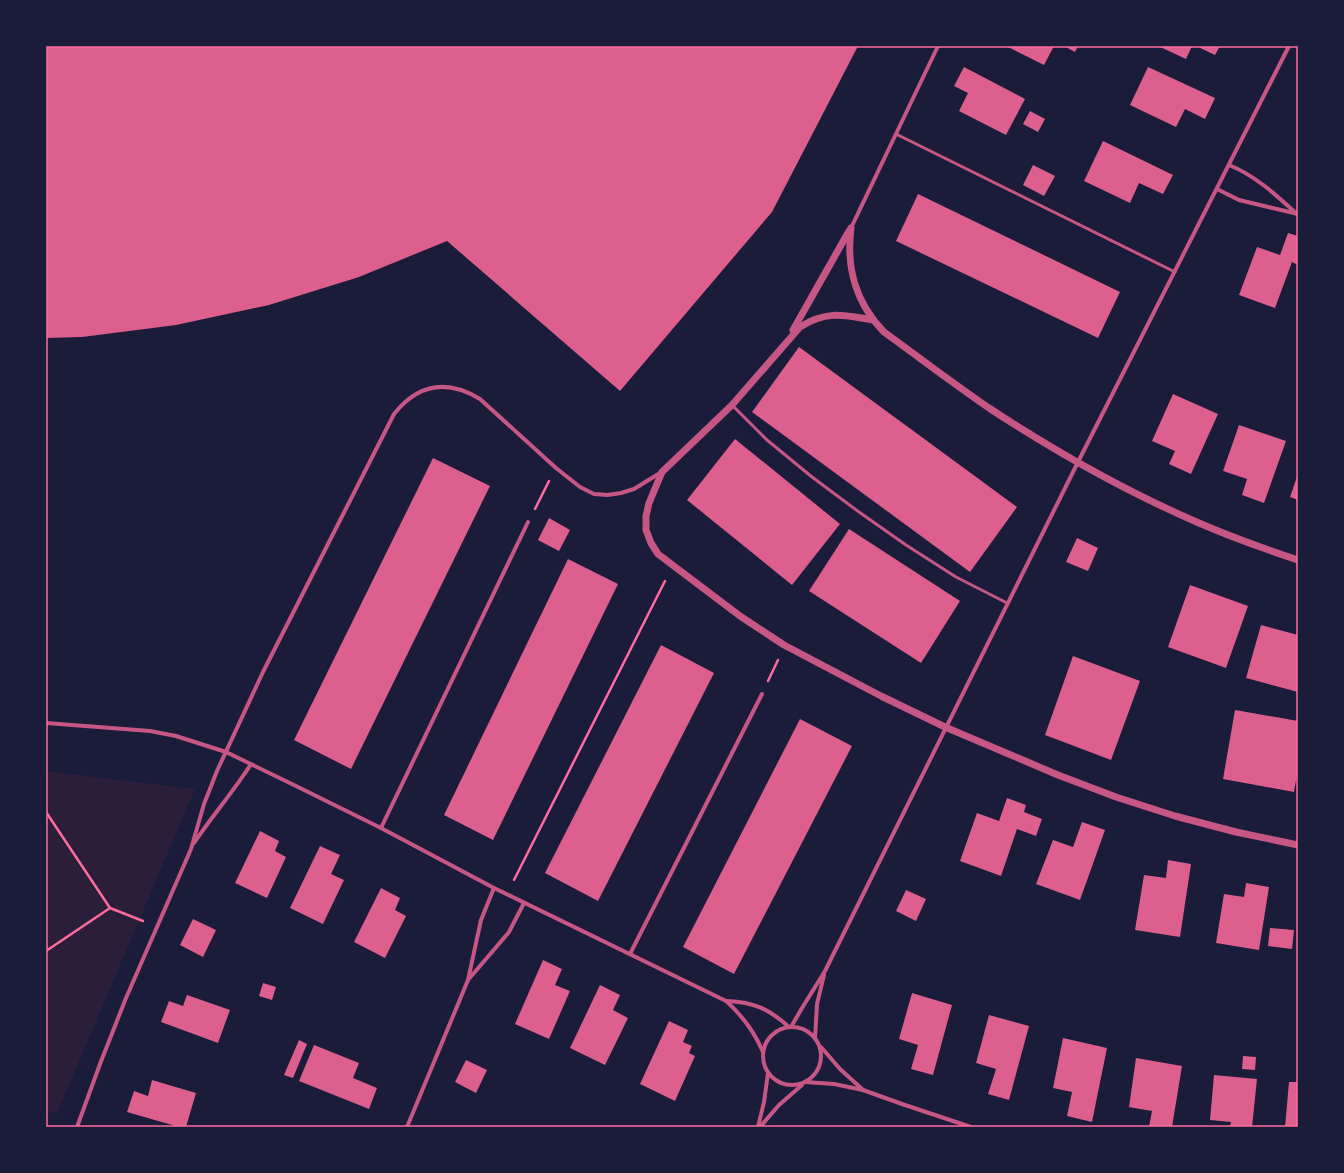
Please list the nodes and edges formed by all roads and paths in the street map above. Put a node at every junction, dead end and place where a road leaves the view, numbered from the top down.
1 (938, 46) edge
2 (1289, 46) edge
3 (896, 134) junction
4 (1229, 165) junction
5 (1217, 189) junction
6 (1298, 214) edge
7 (851, 228) junction
8 (1175, 272) junction
9 (873, 320) junction
10 (788, 339) junction
11 (732, 405) junction
12 (1078, 462) junction
13 (556, 468) junction
14 (662, 472) junction
15 (528, 522) joint
16 (1298, 560) edge
17 (672, 566) junction
18 (1007, 603) junction
19 (784, 645) junction
20 (762, 694) joint
21 (46, 723) edge
22 (945, 727) junction
23 (226, 752) junction
24 (251, 764) junction
25 (46, 812) edge
26 (381, 828) junction
27 (1298, 845) edge
28 (190, 849) junction
29 (494, 888) junction
30 (506, 894) junction
31 (524, 903) junction
32 (110, 908) junction
33 (157, 927) junction
34 (46, 951) edge
35 (630, 954) junction
36 (825, 971) junction
37 (468, 980) junction
38 (726, 1001) junction
39 (790, 1027) junction
40 (816, 1039) junction
41 (819, 1045) junction
42 (763, 1052) junction
43 (768, 1073) junction
44 (804, 1083) junction
45 (863, 1090) junction
46 (77, 1127) edge
47 (407, 1127) edge
48 (759, 1127) edge
49 (971, 1127) edge

1 - 3 street
2 - 4 street
3 - 7 street
3 - 8 lane
4 - 5 street
4 - 6 street
5 - 6 street
5 - 8 street
7 - 9 street
7 - 10 street
8 - 12 street
9 - 10 street
9 - 12 street
10 - 11 street
11 - 14 street
11 - 18 lane
12 - 16 street
12 - 18 street
13 - 14 street
13 - 15 path
13 - 23 street
14 - 17 street
15 - 26 street
17 - 19 street
17 - 30 path
18 - 22 street
19 - 20 path
19 - 22 street
20 - 35 street
21 - 23 street
22 - 27 street
22 - 36 street
23 - 24 street
23 - 28 street
24 - 26 street
24 - 28 street
25 - 32 path
26 - 29 street
28 - 33 street
29 - 30 street
29 - 37 street
30 - 31 street
31 - 35 street
31 - 37 street
32 - 33 path
32 - 34 path
33 - 46 street
35 - 38 street
36 - 39 street
36 - 40 street
37 - 47 street
38 - 39 street
38 - 42 street
39 - 40 street
39 - 42 street
40 - 41 street
41 - 44 street
41 - 45 street
42 - 43 street
43 - 44 street
43 - 48 street
44 - 45 street
44 - 48 street
45 - 49 street

